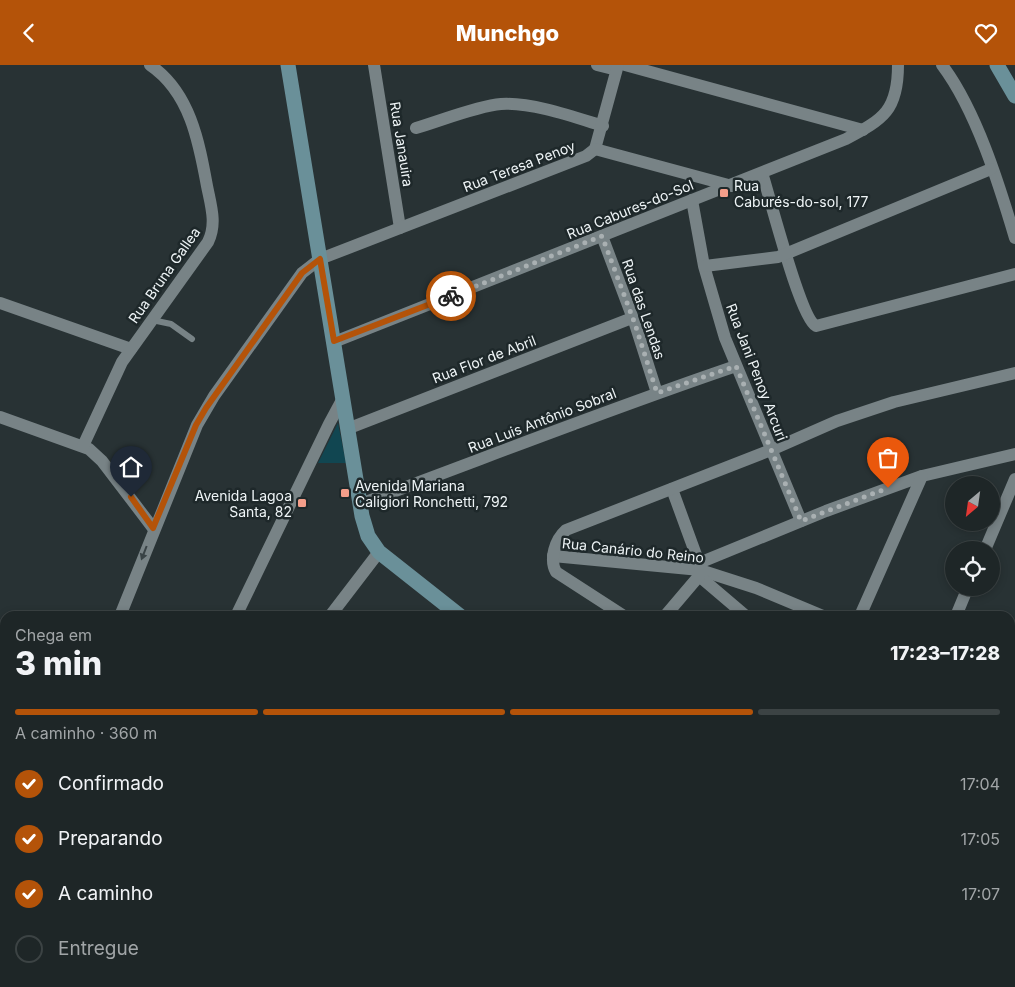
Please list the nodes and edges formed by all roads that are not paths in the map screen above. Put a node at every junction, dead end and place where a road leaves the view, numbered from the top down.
1 (150, 65) edge
2 (288, 65) edge
3 (374, 65) edge
4 (625, 65) edge
5 (898, 65) edge
6 (942, 65) edge
7 (997, 65) edge
8 (608, 66) edge
9 (1015, 96) edge
10 (603, 126) junction
11 (416, 128) dead end
12 (863, 130) junction
13 (595, 149) junction
14 (991, 169) junction
15 (762, 173) junction
16 (732, 186) junction
17 (692, 201) junction
18 (400, 228) junction
19 (602, 236) junction
20 (1015, 238) edge
21 (787, 253) junction
22 (320, 259) junction
23 (705, 266) junction
24 (1015, 274) edge
25 (0, 303) edge
26 (632, 318) junction
27 (152, 320) junction
28 (192, 339) dead end
29 (334, 341) junction
30 (131, 349) junction
31 (736, 366) junction
32 (1015, 373) edge
33 (657, 393) junction
34 (343, 398) junction
35 (0, 417) edge
36 (347, 429) junction
37 (83, 446) junction
38 (771, 450) junction
39 (1015, 454) edge
40 (922, 476) junction
41 (1015, 479) edge
42 (672, 489) junction
43 (360, 504) junction
44 (801, 521) junction
45 (153, 528) junction
46 (988, 541) edge
47 (379, 552) junction
48 (553, 556) junction
49 (700, 569) junction
50 (964, 596) edge
51 (122, 611) edge
52 (238, 611) edge
53 (334, 611) edge
54 (450, 611) edge
55 (616, 611) edge
56 (669, 611) edge
57 (741, 611) edge
58 (810, 611) edge
59 (862, 611) edge
60 (958, 611) edge

1 - 27 street, Rua Bruna Gallea
2 - 22 street
3 - 18 street, Rua Janauira
4 - 12 street
5 - 12 street, Rua Cabures-do-Sol
6 - 14 street
7 - 9 street
8 - 10 street
10 - 11 street
10 - 13 street
12 - 15 street, Rua Cabures-do-Sol
13 - 16 street, Rua Teresa Penoy
13 - 18 street, Rua Teresa Penoy
14 - 20 street
14 - 21 street
15 - 16 street, Rua Cabures-do-Sol
15 - 21 street
16 - 17 street, Rua Cabures-do-Sol
17 - 19 street, Rua Cabures-do-Sol
17 - 23 street, Rua Jani Penoy Arcuri
18 - 22 street, Rua Teresa Penoy
19 - 26 street, Rua das Lendas
19 - 29 street, Rua Cabures-do-Sol
21 - 23 street
21 - 24 street
22 - 29 street
22 - 45 street, Rua Teresa Penoy
23 - 31 street, Rua Jani Penoy Arcuri
25 - 30 street
26 - 33 street, Rua das Lendas
26 - 36 street, Rua Flor de Abril
27 - 28 lane
27 - 30 street, Rua Bruna Gallea
29 - 34 street
30 - 37 street, Rua Bruna Gallea
31 - 33 street, Rua Luis Antônio Sobral
31 - 38 street, Rua Jani Penoy Arcuri
32 - 38 street
33 - 43 street, Rua Luis Antônio Sobral
34 - 36 street
34 - 52 street
35 - 37 street
36 - 43 street
37 - 45 street
38 - 42 street
38 - 44 street, Rua Jani Penoy Arcuri
39 - 40 street
40 - 44 street
40 - 59 street
41 - 46 street
42 - 48 street
42 - 49 street
43 - 47 street
44 - 49 street
45 -> 51 street, Rua Teresa Penoy
47 - 53 street
47 - 54 street
48 - 49 street, Rua Canário do Reino
48 - 55 street
49 - 56 street
49 - 57 street
49 - 58 street, Rua Canário do Reino
50 - 60 street

